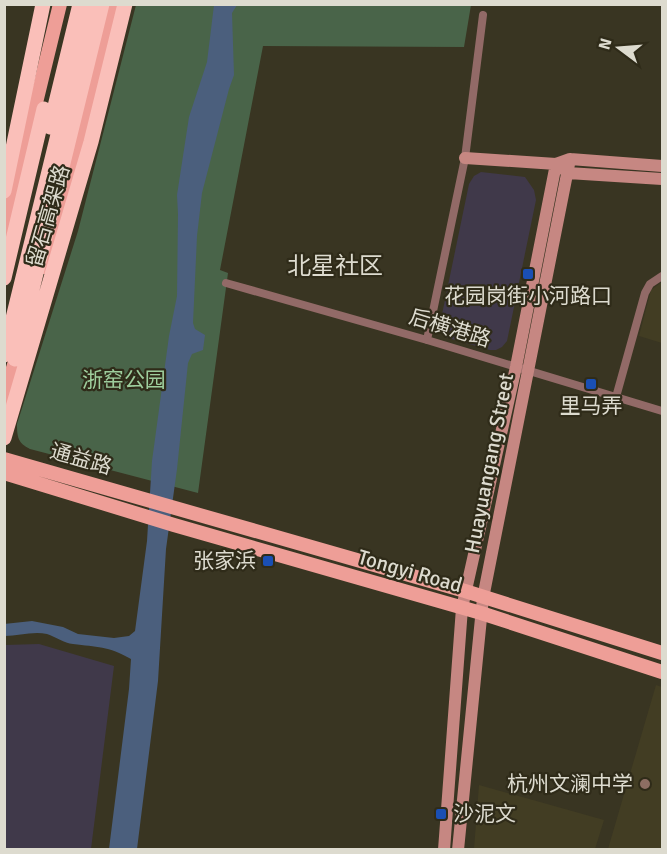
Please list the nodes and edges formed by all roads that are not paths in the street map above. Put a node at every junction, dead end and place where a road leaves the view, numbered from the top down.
1 (43, 4) edge
2 (60, 4) edge
3 (69, 4) edge
4 (80, 4) edge
5 (90, 4) edge
6 (102, 4) edge
7 (112, 4) edge
8 (125, 4) edge
9 (483, 15) dead end
10 (465, 158) junction
11 (570, 159) junction
12 (556, 164) junction
13 (663, 166) edge
14 (568, 173) junction
15 (663, 179) edge
16 (6, 200) edge
17 (4, 234) edge
18 (663, 276) edge
19 (5, 277) edge
20 (226, 283) dead end
21 (4, 312) edge
22 (427, 340) junction
23 (10, 357) edge
24 (521, 369) junction
25 (616, 397) junction
26 (4, 398) edge
27 (663, 411) edge
28 (4, 438) edge
29 (4, 459) edge
30 (4, 473) edge
31 (146, 499) joint
32 (143, 515) joint
33 (465, 591) junction
34 (483, 598) junction
35 (462, 608) junction
36 (481, 613) junction
37 (663, 653) edge
38 (663, 672) edge
39 (444, 849) edge
40 (458, 849) edge

1 - 16 highway
2 - 16 main road
3 - 19 highway
4 - 21 highway, 留石高架路
5 - 23 highway, 留石高架路
6 - 23 highway
7 - 23 main road
8 - 28 highway, 留石高架路
9 - 10 street
10 - 12 street
10 - 22 street
11 - 12 street
11 - 13 street
11 - 14 street, Huayuangang Street
12 - 14 street
12 - 24 street, Huayuangang Street
14 - 15 street
14 - 24 street, Huayuangang Street
16 - 17 main road
18 - 25 street
20 - 22 street, 后横港路
22 - 24 street, 后横港路
23 - 26 main road
24 - 25 street, 后横港路
24 - 33 street, Huayuangang Street
24 - 34 street, Huayuangang Street
25 - 27 street, 后横港路
29 - 31 main road, 通益路
30 - 32 main road, 通益路
31 - 33 main road, Tongyi Road
32 - 35 main road, Tongyi Road
33 - 34 main road, Tongyi Road
33 - 35 street, Huayuangang Street
34 - 36 street, Huayuangang Street
34 - 37 main road, Tongyi Road
35 - 36 main road, Tongyi Road
35 - 39 street, Huayuangang Street
36 - 38 main road, Tongyi Road
36 - 40 street, Huayuangang Street

